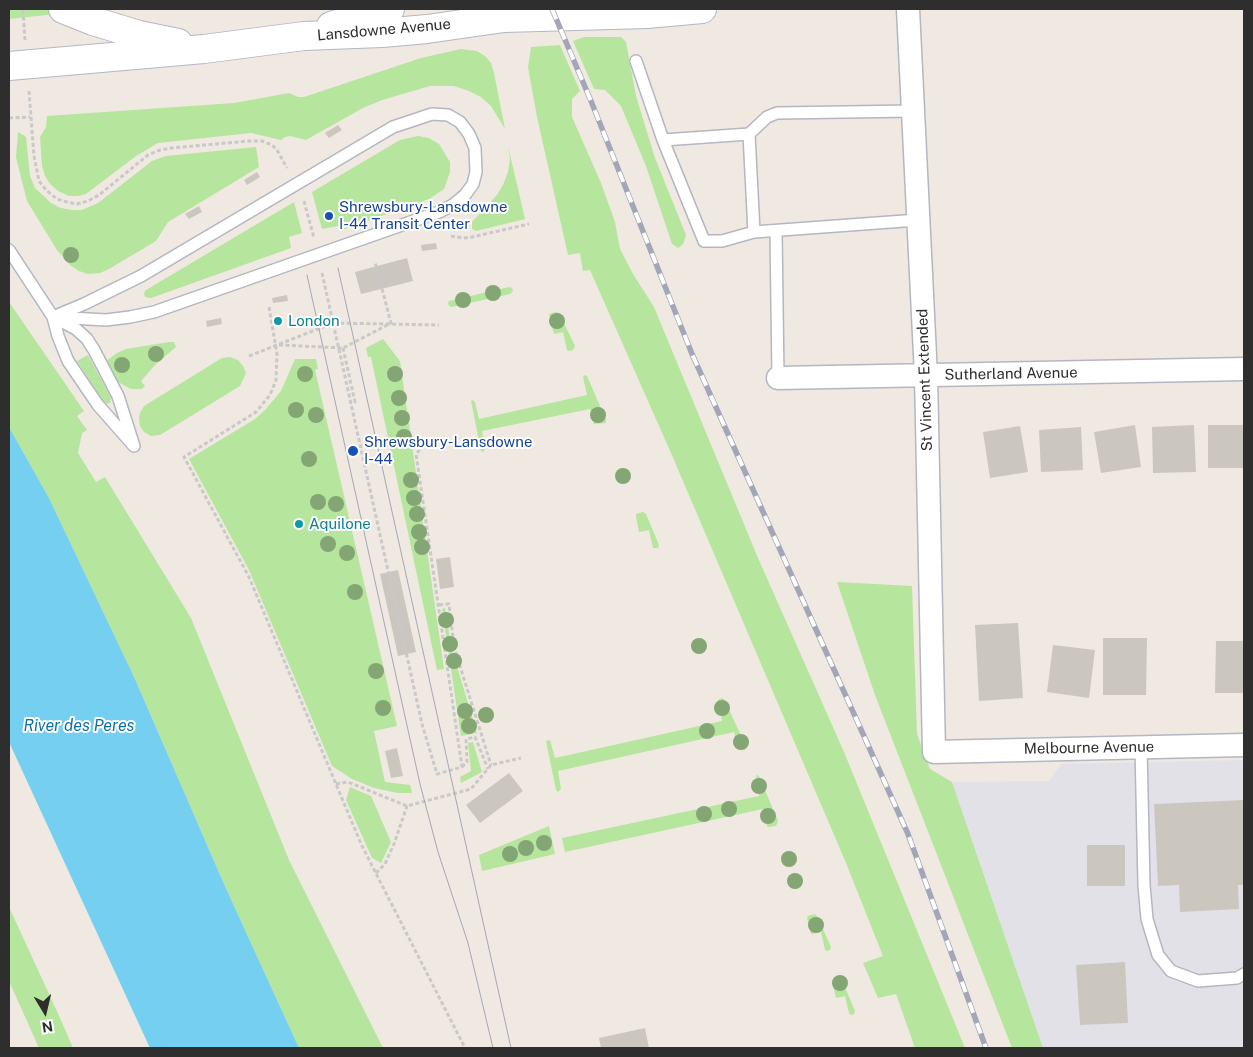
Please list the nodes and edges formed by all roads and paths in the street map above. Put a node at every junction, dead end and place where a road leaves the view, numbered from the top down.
1 (25, 9) edge
2 (63, 9) edge
3 (390, 9) edge
4 (908, 9) edge
5 (686, 10) edge
6 (24, 23) dead end
7 (304, 36) junction
8 (204, 49) junction
9 (636, 61) dead end
10 (9, 66) edge
11 (913, 111) junction
12 (9, 118) edge
13 (749, 134) junction
14 (663, 140) junction
15 (289, 171) dead end
16 (303, 197) dead end
17 (918, 220) junction
18 (529, 224) dead end
19 (776, 231) junction
20 (754, 232) junction
21 (451, 236) dead end
22 (314, 239) dead end
23 (9, 250) edge
24 (375, 262) dead end
25 (322, 273) dead end
26 (269, 308) dead end
27 (53, 317) junction
28 (333, 323) junction
29 (391, 323) junction
30 (439, 325) dead end
31 (276, 344) junction
32 (338, 348) junction
33 (343, 348) junction
34 (249, 356) dead end
35 (1244, 369) edge
36 (926, 376) junction
37 (778, 378) joint
38 (350, 403) junction
39 (425, 444) dead end
40 (438, 605) junction
41 (1244, 744) edge
42 (1141, 747) junction
43 (934, 752) joint
44 (521, 758) dead end
45 (491, 766) junction
46 (462, 767) junction
47 (488, 769) junction
48 (336, 784) junction
49 (407, 806) junction
50 (376, 873) junction
51 (1244, 974) edge
52 (465, 1048) edge

1 - 6 path
2 - 8 main road
3 - 7 main road, Lansdowne Avenue
4 - 11 street, St Vincent Extended
5 - 7 main road, Lansdowne Avenue
7 - 8 main road, Lansdowne Avenue
8 - 10 main road, Lansdowne Avenue
9 - 14 lane
11 - 13 lane
11 - 17 street, St Vincent Extended
12 - 15 path
13 - 14 lane
13 - 20 lane
14 - 20 lane
16 - 22 path
17 - 19 lane
17 - 36 street, St Vincent Extended
18 - 21 path
19 - 20 lane
19 - 37 lane
23 - 27 lane
24 - 29 path
25 - 28 path
26 - 31 path
27 - 27 lane
27 - 27 lane
28 - 29 path
28 - 31 path
28 - 32 path
29 - 30 path
29 - 33 path
31 - 32 path
31 - 34 path
31 - 48 path
32 - 33 path
32 - 38 path
33 - 38 path
35 - 36 street, Sutherland Avenue
36 - 37 street, Sutherland Avenue
36 - 43 street, St Vincent Extended
38 - 46 path
39 - 40 path
40 - 45 path
40 - 46 path
41 - 42 street, Melbourne Avenue
42 - 43 street, Melbourne Avenue
42 - 51 lane
44 - 45 path
45 - 47 path
46 - 47 path
47 - 49 path
48 - 49 path
48 - 50 path
49 - 50 path
50 - 52 path

